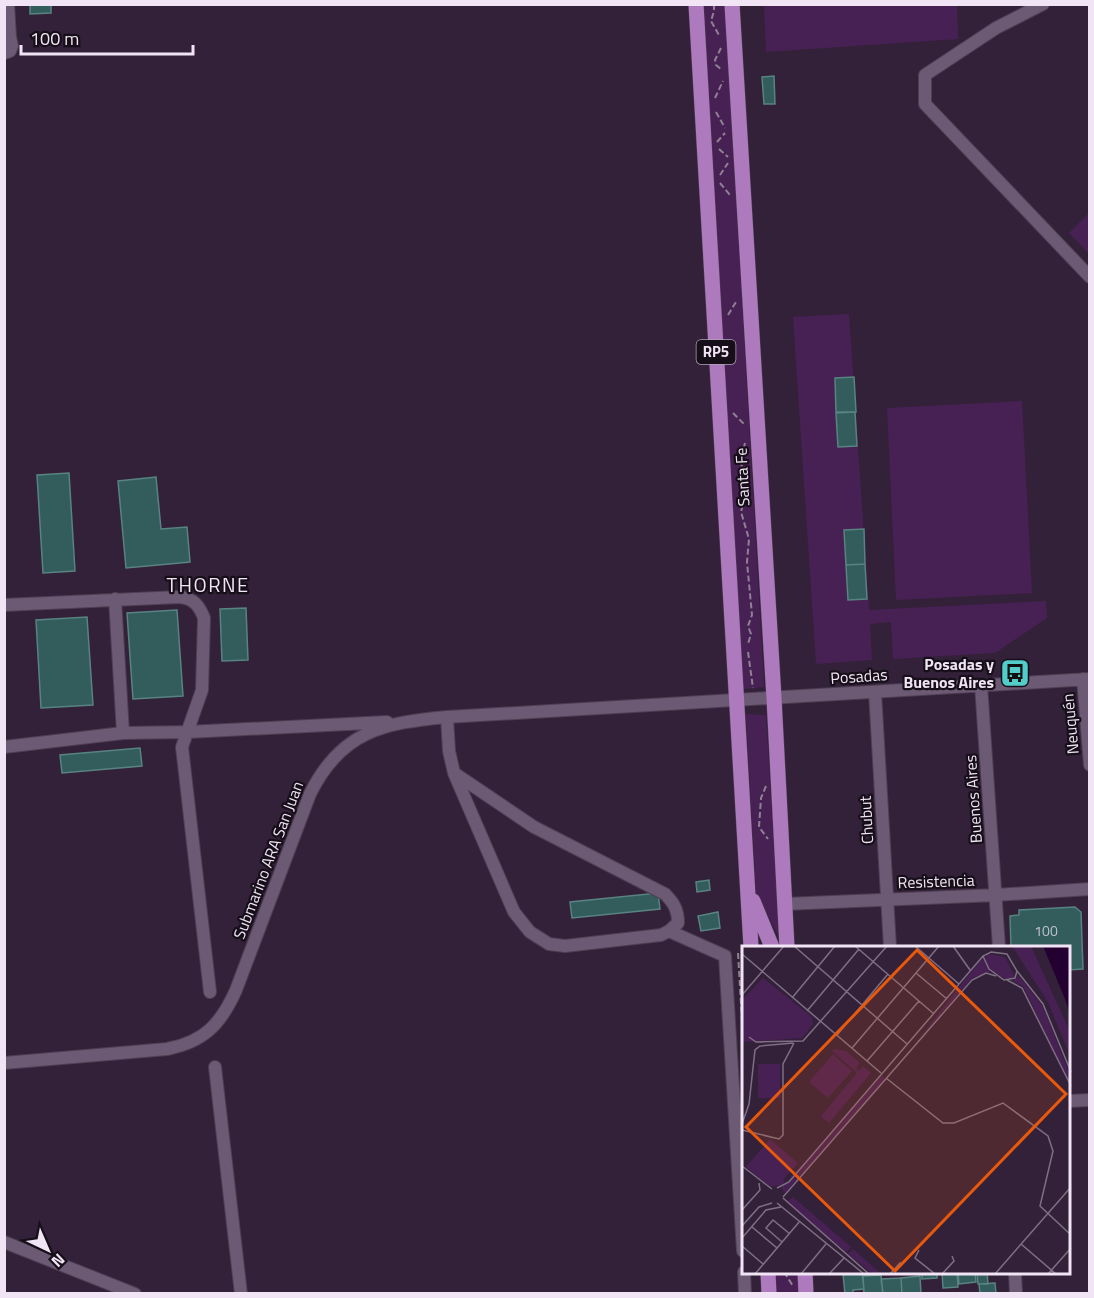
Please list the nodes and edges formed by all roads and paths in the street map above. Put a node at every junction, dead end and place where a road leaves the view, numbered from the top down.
1 (8, 4) edge
2 (696, 4) edge
3 (714, 4) edge
4 (732, 4) edge
5 (1043, 4) edge
6 (4, 53) edge
7 (726, 72) dead end
8 (727, 79) dead end
9 (734, 198) dead end
10 (1089, 277) edge
11 (740, 297) dead end
12 (728, 315) dead end
13 (732, 411) dead end
14 (747, 428) dead end
15 (746, 441) dead end
16 (116, 600) junction
17 (4, 605) edge
18 (1086, 679) edge
19 (981, 685) junction
20 (875, 692) junction
21 (774, 698) junction
22 (754, 699) junction
23 (736, 700) junction
24 (447, 717) junction
25 (406, 721) junction
26 (188, 732) junction
27 (123, 733) junction
28 (4, 747) edge
29 (1089, 765) edge
30 (453, 773) junction
31 (769, 782) dead end
32 (770, 841) dead end
33 (1089, 889) edge
34 (748, 890) junction
35 (996, 895) junction
36 (887, 900) junction
37 (785, 904) junction
38 (669, 931) junction
39 (745, 946) edge
40 (772, 946) edge
41 (787, 946) edge
42 (890, 946) edge
43 (999, 946) edge
44 (210, 992) dead end
45 (4, 1063) edge
46 (215, 1067) dead end
47 (1089, 1100) edge
48 (1070, 1101) edge
49 (742, 1235) edge
50 (4, 1242) edge
51 (744, 1274) edge
52 (768, 1274) edge
53 (786, 1274) edge
54 (804, 1274) edge
55 (1015, 1274) edge
56 (799, 1290) edge
57 (135, 1293) edge
58 (241, 1293) edge
59 (745, 1293) edge
60 (769, 1293) edge
61 (1016, 1293) edge

1 - 6 street
2 - 23 main road, Santa Fe / RP5
3 - 7 path
4 - 21 main road, Santa Fe / RP5
5 - 10 street
8 - 9 path
11 - 12 path
13 - 14 path
15 - 22 path
16 - 17 street
16 - 26 street
16 - 27 street
18 - 19 street, Posadas
18 - 29 street, Neuquén
19 - 20 street, Posadas
19 - 35 street, Buenos Aires
20 - 21 street, Posadas
20 - 36 street, Chubut
21 - 22 street, Submarino ARA San Juan
21 - 37 main road, Santa Fe / RP5
22 - 23 street, Submarino ARA San Juan
23 - 24 street, Submarino ARA San Juan
23 - 34 main road, Santa Fe / RP5
24 - 25 street, Submarino ARA San Juan
24 - 30 street
25 - 26 street
25 - 45 street, Submarino ARA San Juan
26 - 27 street
26 - 44 street
27 - 28 street
30 - 38 street
30 - 38 street
31 - 32 path
33 - 35 street, Resistencia
34 - 39 main road, Santa Fe / RP5
34 - 40 main road
35 - 36 street, Resistencia
35 - 43 street, Buenos Aires
36 - 37 street, Resistencia
36 - 42 street, Chubut
37 - 41 main road, Santa Fe / RP5
38 - 49 street
46 - 58 street
47 - 48 street
50 - 57 street
51 - 59 street
52 - 60 main road
53 - 56 path
54 - 56 main road
55 - 61 street

